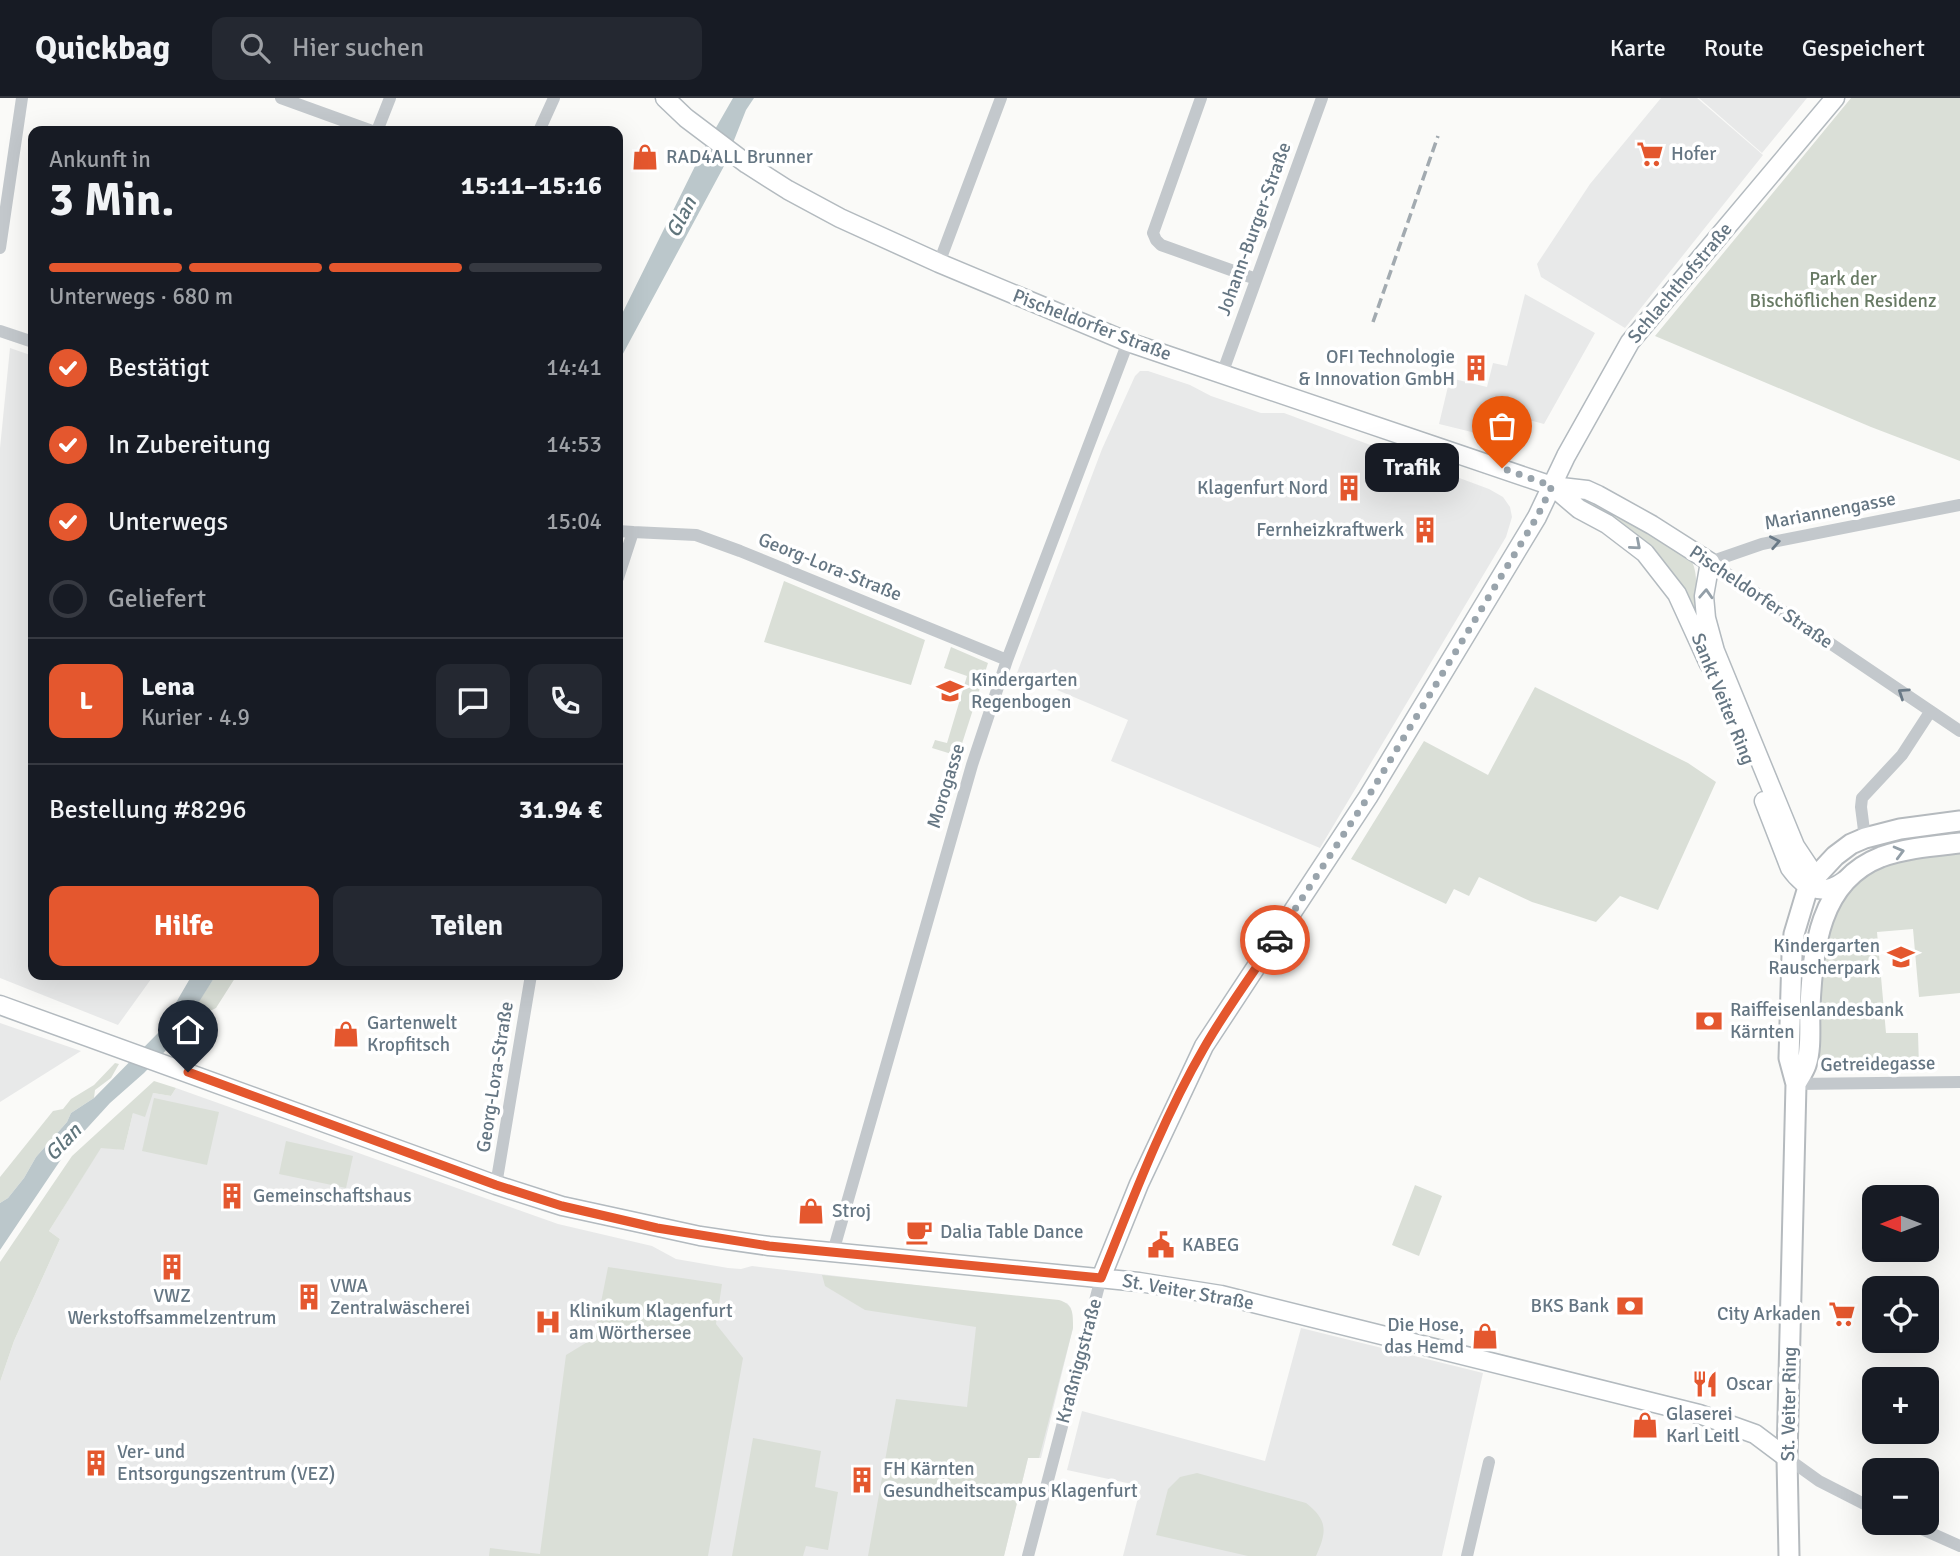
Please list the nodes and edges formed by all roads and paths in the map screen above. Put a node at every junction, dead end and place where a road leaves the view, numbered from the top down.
1 (22, 98) edge
2 (281, 98) edge
3 (390, 98) edge
4 (554, 98) edge
5 (665, 98) edge
6 (1001, 98) edge
7 (1201, 98) edge
8 (1322, 98) edge
9 (1835, 98) edge
10 (358, 126) edge
11 (379, 126) edge
12 (541, 126) edge
13 (0, 248) edge
14 (939, 263) junction
15 (1256, 279) junction
16 (0, 331) edge
17 (28, 340) edge
18 (1128, 342) junction
19 (1222, 374) junction
20 (1552, 486) junction
21 (1960, 505) edge
22 (1579, 509) joint
23 (623, 531) edge
24 (633, 532) junction
25 (1710, 562) junction
26 (623, 563) edge
27 (1007, 660) junction
28 (1930, 712) junction
29 (1960, 731) edge
30 (1960, 821) edge
31 (1865, 838) junction
32 (1960, 843) edge
33 (1821, 887) junction
34 (530, 980) edge
35 (0, 1005) edge
36 (1960, 1082) edge
37 (1796, 1084) junction
38 (496, 1185) junction
39 (833, 1252) junction
40 (1101, 1278) junction
41 (1787, 1458) junction
42 (1489, 1462) dead end
43 (1862, 1503) edge
44 (1935, 1535) edge
45 (1960, 1546) edge
46 (1027, 1556) edge
47 (1467, 1556) edge
48 (1789, 1556) edge

1 - 13 street
2 - 10 street
3 - 11 street
4 - 12 street
5 - 14 main road, Pischeldorfer Straße
6 - 14 street
7 - 15 street
8 - 15 street, Johann-Burger-Straße
9 - 20 main road, Schlachthofstraße
14 - 18 main road, Pischeldorfer Straße
15 - 19 street, Johann-Burger-Straße
16 - 17 street
18 - 19 main road, Pischeldorfer Straße
18 - 27 street, Morogasse
19 - 20 main road, Pischeldorfer Straße
20 - 22 main road, Pischeldorfer Straße
20 - 25 main road, Pischeldorfer Straße
20 - 40 main road, Kraßniggstraße
25 -> 21 street, Mariannengasse
22 -> 33 main road, Sankt Veiter Ring
23 - 24 street, Georg-Lora-Straße
24 - 26 street
24 - 27 street, Georg-Lora-Straße
28 -> 25 street, Pischeldorfer Straße
33 -> 25 main road, Sankt Veiter Ring
27 - 39 street, Morogasse
28 - 29 street, Pischeldorfer Straße
28 - 31 street
30 - 31 main road
31 - 33 main road
33 -> 32 main road
33 - 37 main road, St. Veiter Ring
33 - 37 main road, St. Veiter Ring
34 - 38 street, Georg-Lora-Straße
35 - 38 main road, St. Veiter Straße
36 - 37 street, Getreidegasse
37 - 41 main road, St. Veiter Ring
38 - 39 main road, St. Veiter Straße
39 - 40 main road, St. Veiter Straße
40 - 41 main road, St. Veiter Straße
40 - 46 street, Kraßniggstraße
41 - 43 street, St. Veiter Straße
41 - 48 main road, St. Veiter Ring
42 - 47 street
44 - 45 street

